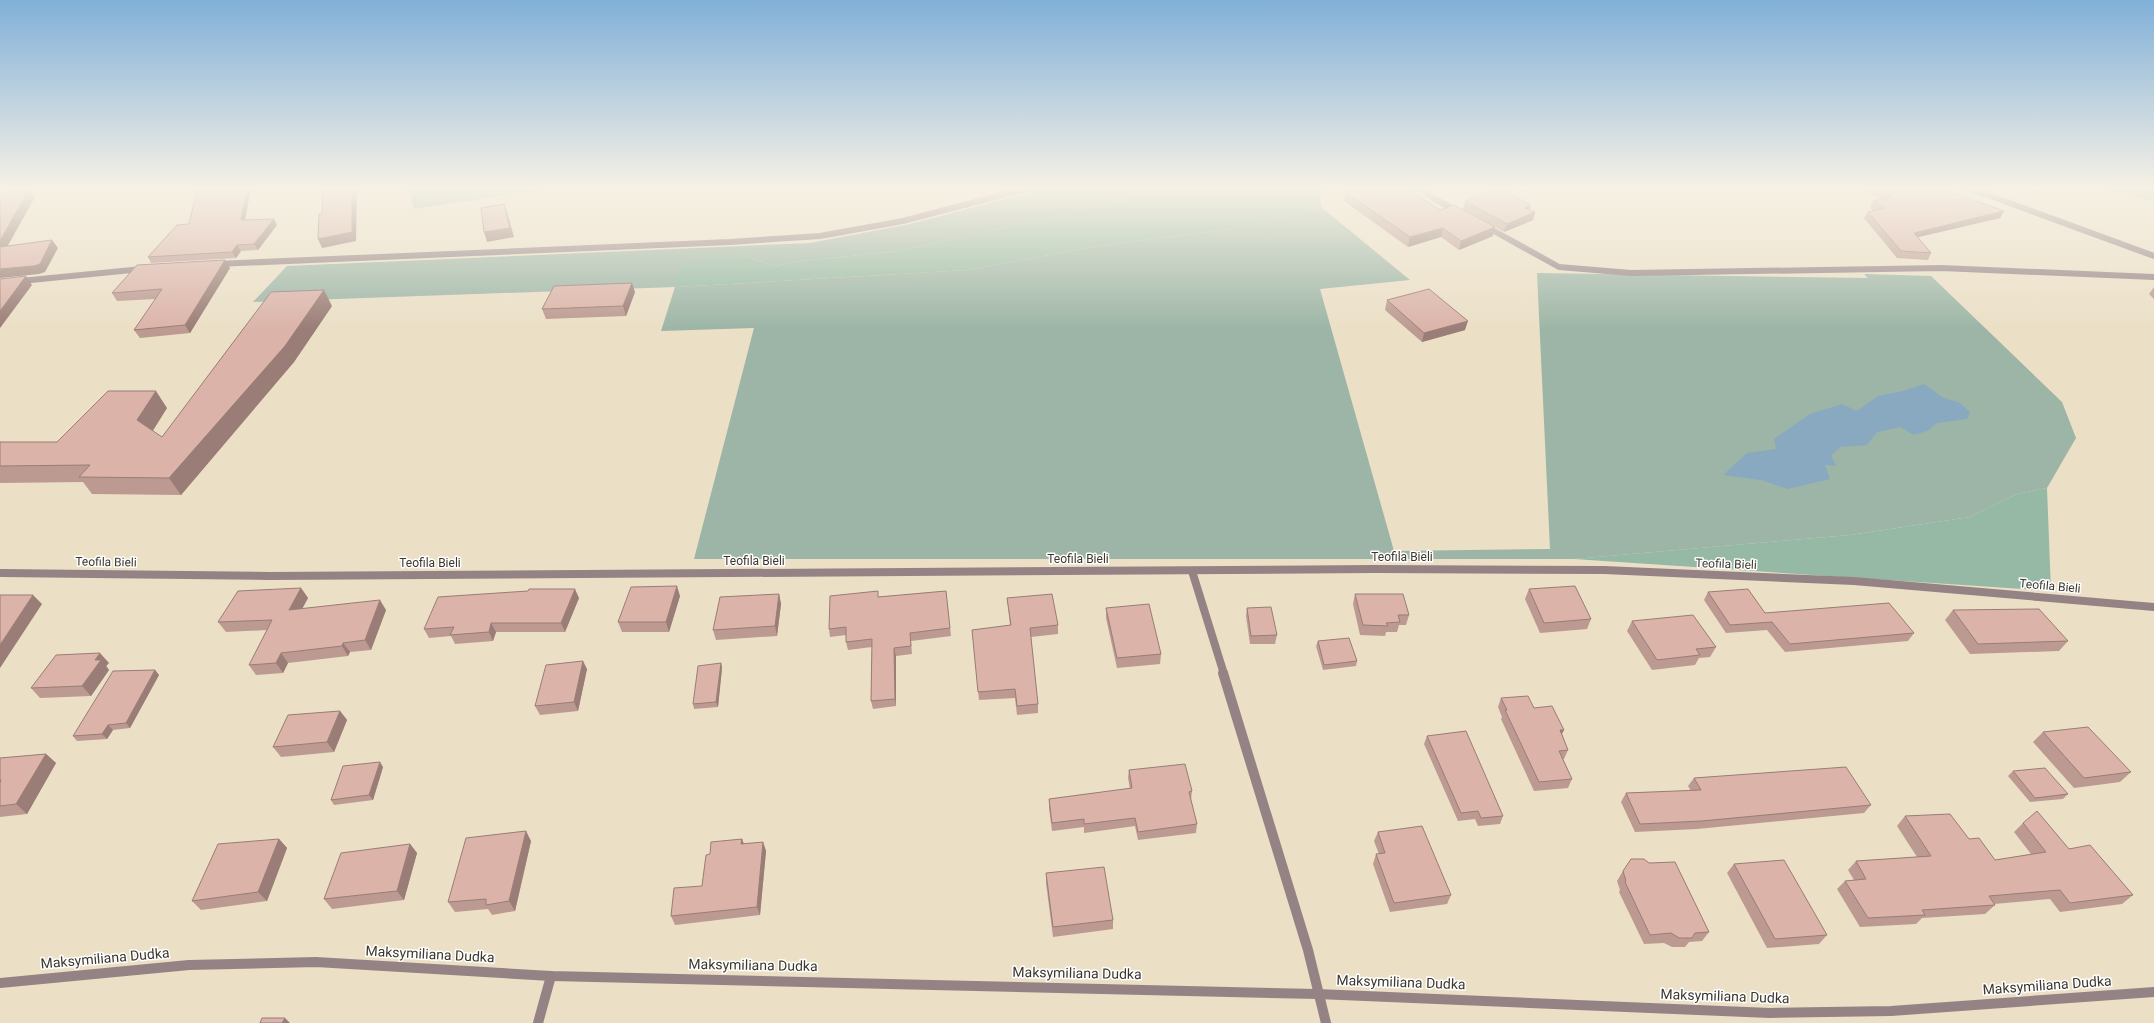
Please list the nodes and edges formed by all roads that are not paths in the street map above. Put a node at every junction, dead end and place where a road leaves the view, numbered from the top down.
1 (827, 235) edge
2 (1501, 235) edge
3 (2096, 235) edge
4 (2154, 256) edge
5 (211, 264) edge
6 (149, 268) edge
7 (2154, 277) edge
8 (0, 283) edge
9 (1192, 571) junction
10 (0, 573) edge
11 (2154, 606) edge
12 (552, 976) junction
13 (0, 983) edge
14 (2154, 992) edge
15 (1317, 994) junction
16 (538, 1023) edge
17 (1326, 1023) edge

1 - 5 street
2 - 7 street
3 - 4 street
6 - 8 street
9 - 10 street, Teofila Bieli
9 - 11 street, Teofila Bieli
9 - 15 street
12 - 13 street, Maksymiliana Dudka
12 - 15 street, Maksymiliana Dudka
12 - 16 street
14 - 15 street, Maksymiliana Dudka
15 - 17 street

